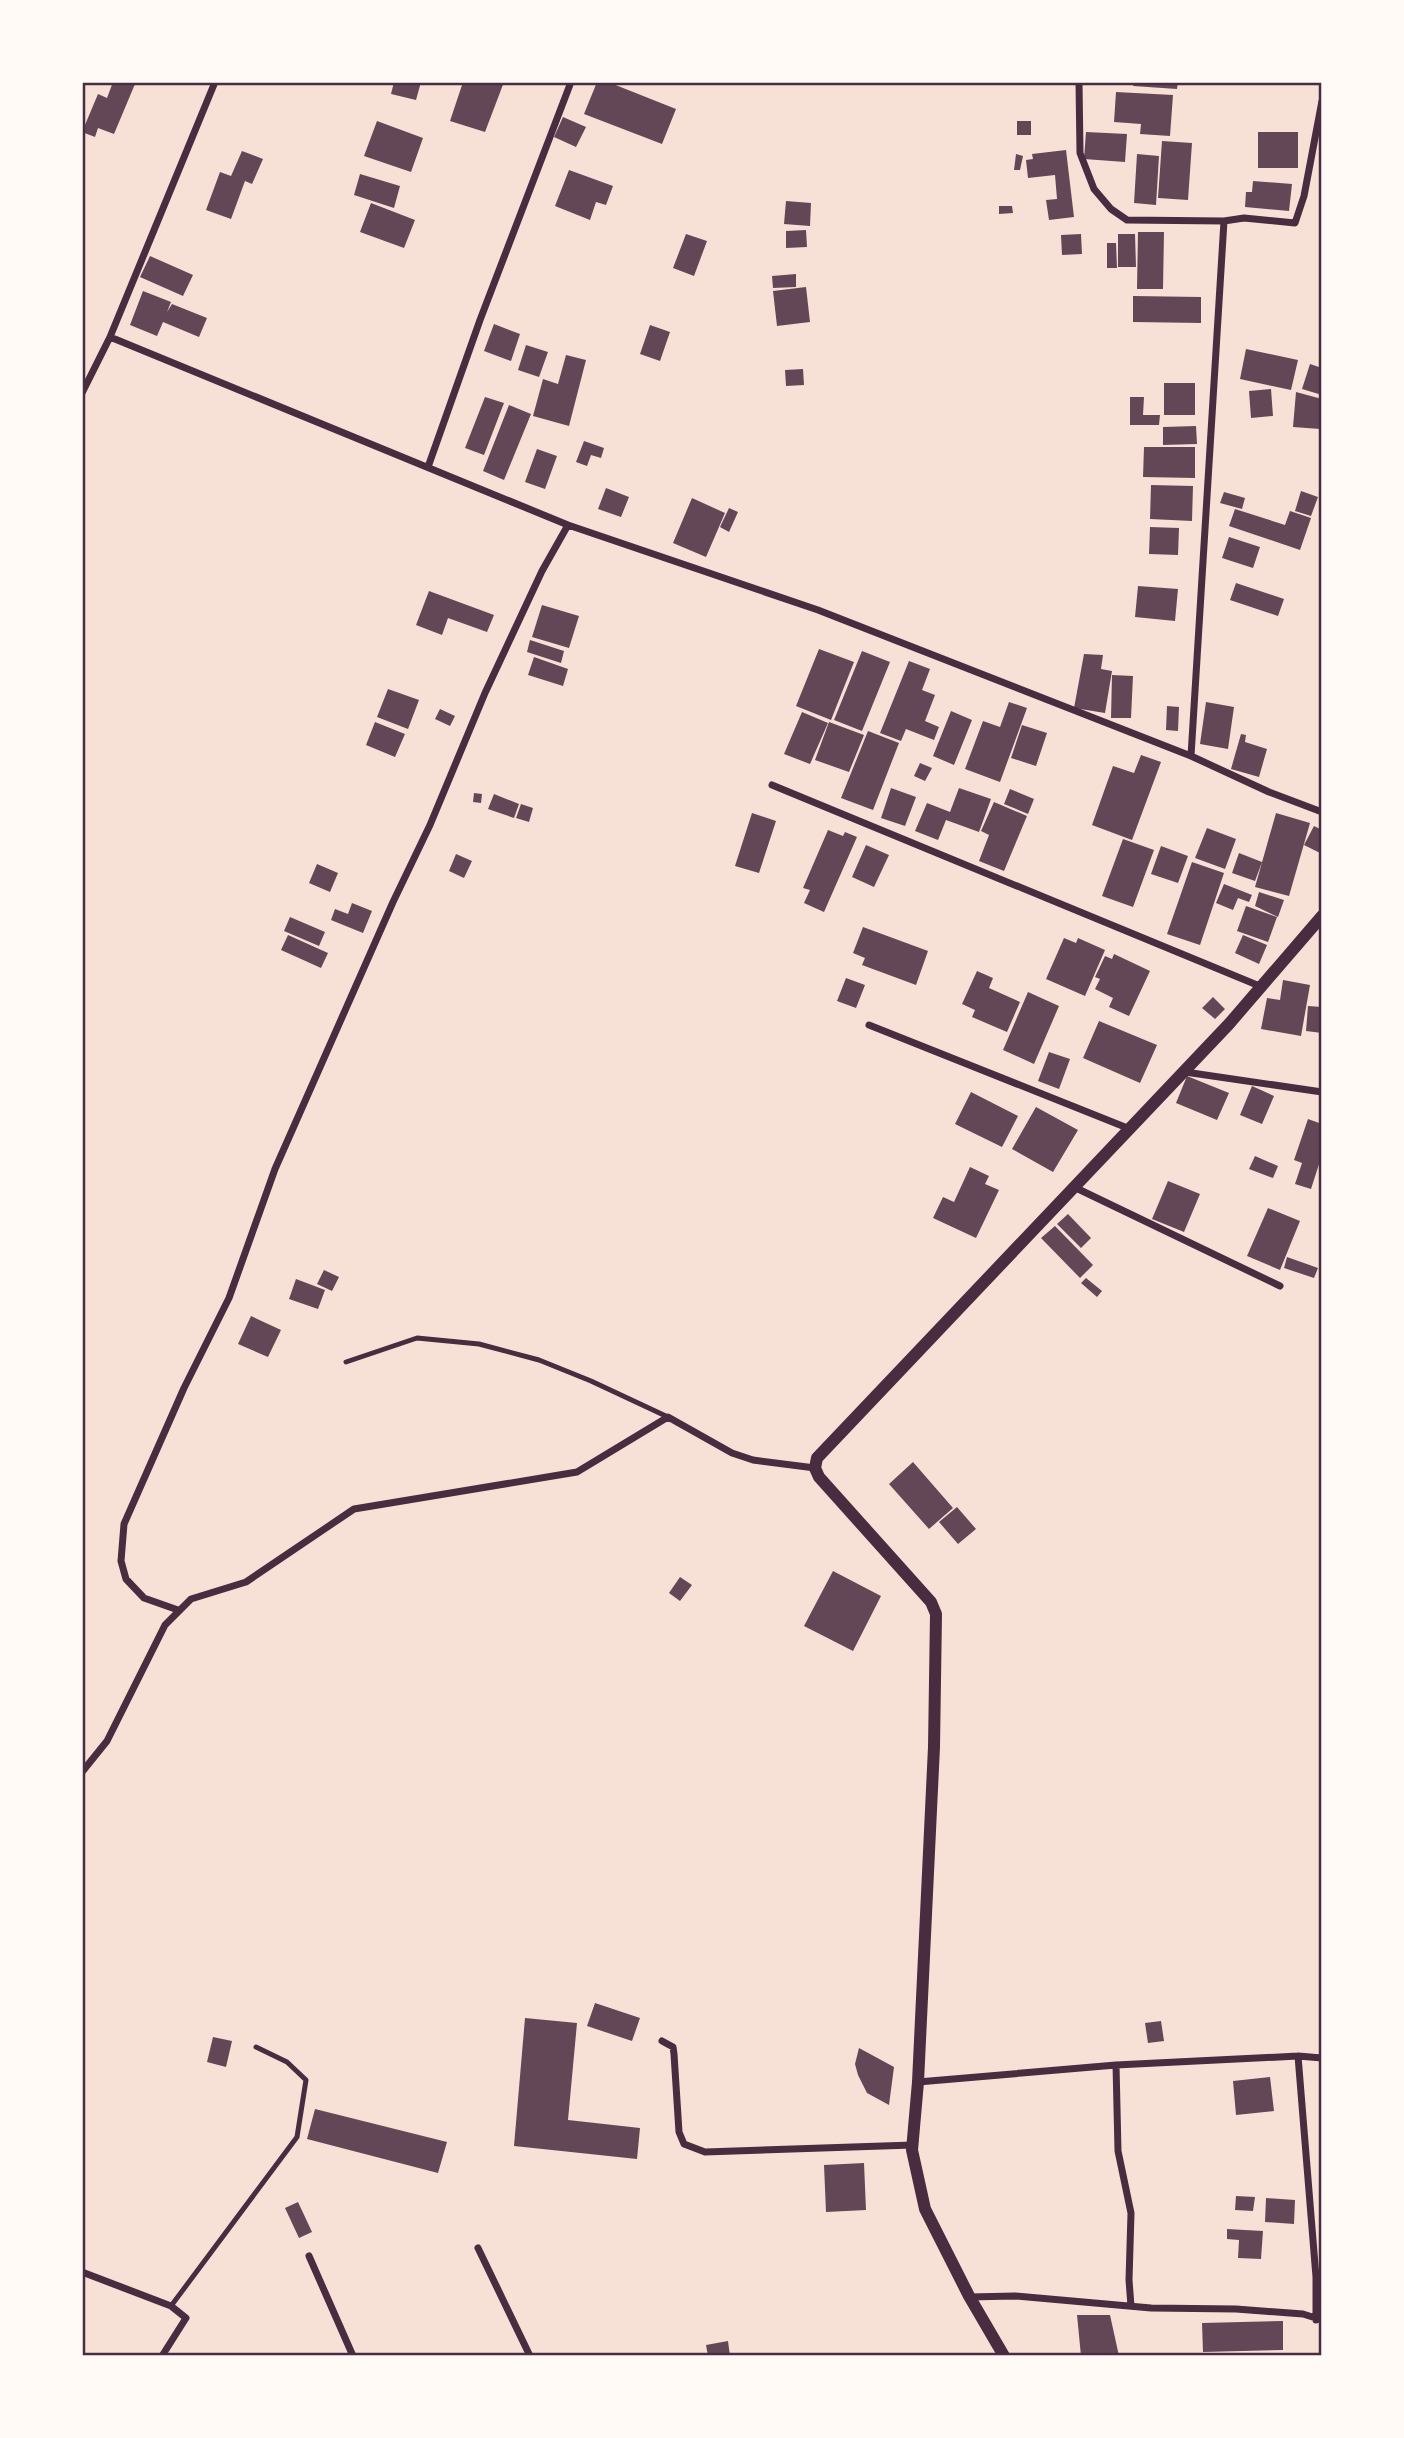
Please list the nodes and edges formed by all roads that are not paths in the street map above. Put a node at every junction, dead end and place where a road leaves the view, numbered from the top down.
1 (215, 82) edge
2 (571, 82) edge
3 (1079, 82) edge
4 (1322, 101) edge
5 (1224, 221) junction
6 (110, 337) junction
7 (82, 393) edge
8 (428, 467) junction
9 (568, 525) junction
10 (1192, 756) junction
11 (772, 785) dead end
12 (1322, 811) edge
13 (1322, 916) edge
14 (1262, 987) junction
15 (869, 1025) dead end
16 (1185, 1072) junction
17 (1322, 1092) edge
18 (1130, 1129) junction
19 (1076, 1188) junction
20 (1280, 1286) dead end
21 (346, 1362) dead end
22 (668, 1417) junction
23 (815, 1468) junction
24 (178, 1610) junction
25 (82, 1772) edge
26 (662, 2040) dead end
27 (256, 2047) dead end
28 (1298, 2056) junction
29 (1322, 2058) edge
30 (1116, 2065) junction
31 (918, 2082) junction
32 (913, 2145) junction
33 (478, 2248) dead end
34 (309, 2256) dead end
35 (82, 2272) edge
36 (970, 2297) junction
37 (172, 2306) junction
38 (1131, 2306) junction
39 (1319, 2320) edge
40 (162, 2356) edge
41 (353, 2356) edge
42 (530, 2356) edge
43 (1004, 2356) edge

1 - 6 street
2 - 8 street
3 - 5 street
4 - 5 street
5 - 10 street
6 - 7 street
6 - 8 street
8 - 9 street
9 - 10 street
9 - 24 street
10 - 12 street
11 - 14 street
13 - 14 street
14 - 16 street
15 - 18 street
16 - 17 street
16 - 18 street
18 - 19 street
19 - 20 street
19 - 23 street
21 - 22 lane
22 - 23 street
22 - 24 street
23 - 31 street
24 - 25 street
26 - 32 street
27 - 37 lane
28 - 29 street
28 - 30 street
28 - 39 street
30 - 31 street
30 - 38 street
31 - 32 street
32 - 36 street
33 - 42 street
34 - 41 street
35 - 37 street
36 - 38 street
36 - 43 street
37 - 40 street
38 - 39 street

